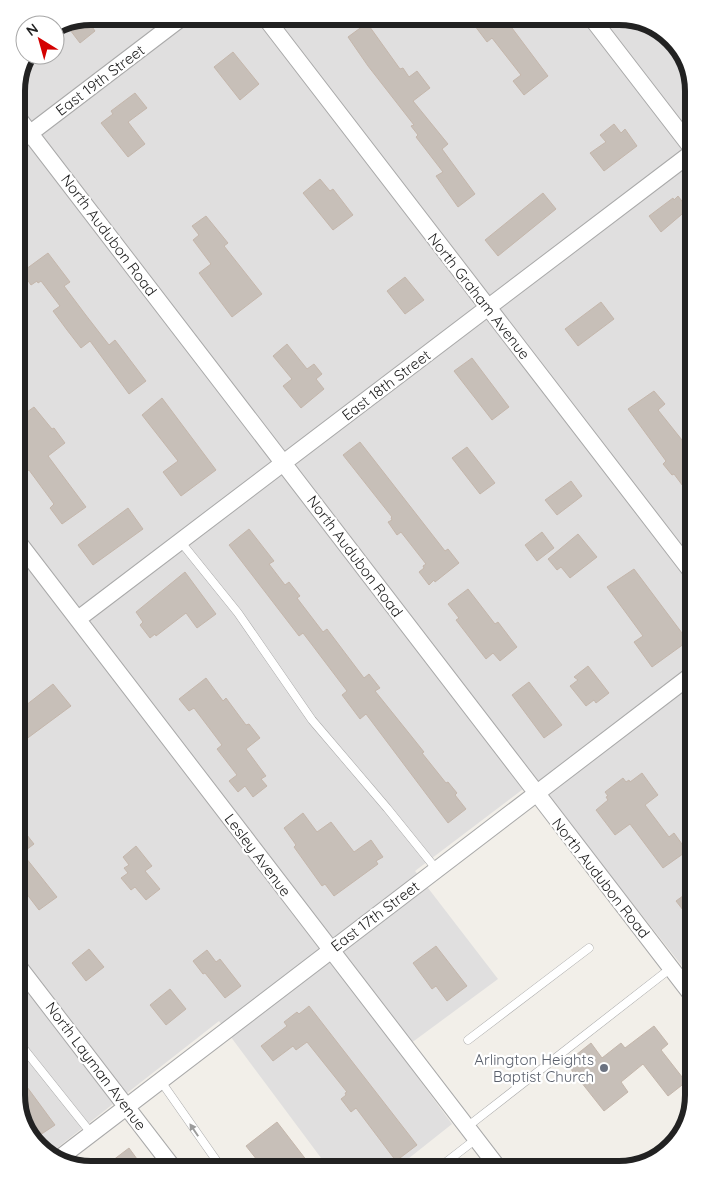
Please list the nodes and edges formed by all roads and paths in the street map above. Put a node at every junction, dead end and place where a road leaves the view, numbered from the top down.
1 (172, 25) edge
2 (271, 25) edge
3 (597, 25) edge
4 (25, 127) edge
5 (30, 133) junction
6 (25, 137) edge
7 (685, 139) edge
8 (685, 158) edge
9 (488, 307) junction
10 (283, 463) junction
11 (180, 541) junction
12 (25, 551) edge
13 (685, 564) edge
14 (78, 619) junction
15 (685, 680) edge
16 (536, 794) junction
17 (436, 870) junction
18 (588, 948) dead end
19 (331, 950) junction
20 (671, 968) junction
21 (25, 975) edge
22 (685, 986) edge
23 (468, 1040) dead end
24 (25, 1050) edge
25 (160, 1080) junction
26 (126, 1106) junction
27 (471, 1133) junction
28 (91, 1134) junction
29 (64, 1155) edge
30 (168, 1161) edge
31 (216, 1161) edge
32 (445, 1161) edge
33 (493, 1161) edge

1 - 5 street, East 19th Street
2 - 9 street, North Graham Avenue
3 - 7 street
4 - 5 street, North Audubon Road
5 - 6 street, East 19th Street
5 - 10 street, North Audubon Road
8 - 9 street, East 18th Street
9 - 10 street, East 18th Street
9 - 13 street, North Graham Avenue
10 - 11 street, East 18th Street
10 - 16 street, North Audubon Road
11 - 14 street, East 18th Street
11 - 17 lane
12 - 14 street, Lesley Avenue
14 - 19 street, Lesley Avenue
15 - 16 street, East 17th Street
16 - 17 street, East 17th Street
16 - 20 street, North Audubon Road
17 - 19 street, East 17th Street
18 - 23 lane
19 - 25 street, East 17th Street
19 - 27 street, Lesley Avenue
20 - 22 street, North Audubon Road
20 - 27 lane
21 - 26 street, North Layman Avenue
24 - 28 lane
25 - 26 street, East 17th Street
31 -> 25 lane
26 - 28 street, East 17th Street
26 - 30 street, North Layman Avenue
27 - 32 lane
27 - 33 street, Lesley Avenue
28 - 29 street, East 17th Street

